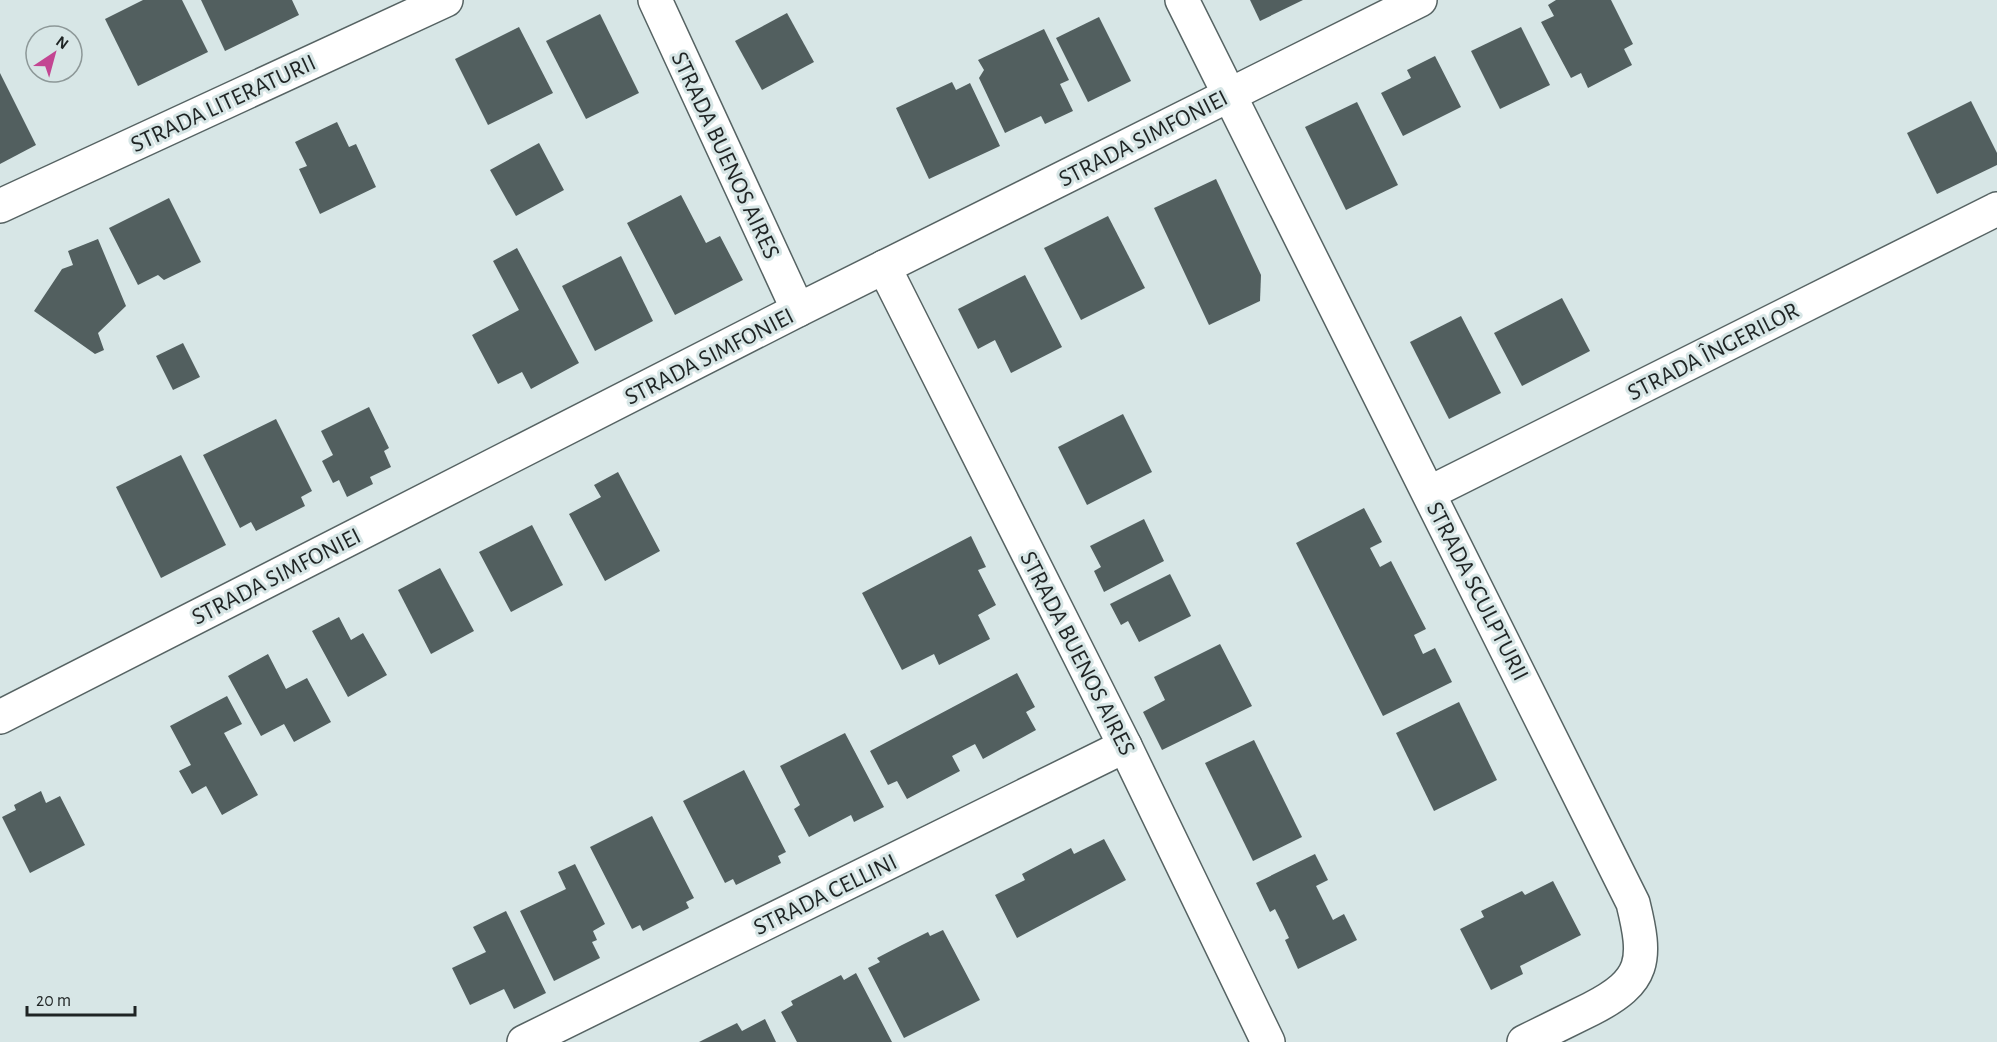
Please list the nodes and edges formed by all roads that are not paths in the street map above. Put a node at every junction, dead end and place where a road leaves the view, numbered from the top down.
1 (446, 0) edge
2 (655, 0) edge
3 (1182, 0) edge
4 (1420, 0) edge
5 (1229, 95) junction
6 (0, 206) edge
7 (1997, 209) edge
8 (884, 267) junction
9 (798, 310) junction
10 (1429, 493) junction
11 (0, 717) edge
12 (1125, 746) junction
13 (524, 1042) edge
14 (1268, 1042) edge
15 (1524, 1042) edge

1 - 6 street, STRADA LITERATURII
2 - 9 street, STRADA BUENOS AIRES
3 - 5 street, STRADA SCULPTURII
4 - 5 street, STRADA SIMFONIEI
5 - 8 street, STRADA SIMFONIEI
5 - 10 street, STRADA SCULPTURII
7 - 10 street, STRADA ÎNGERILOR
8 - 9 street, STRADA SIMFONIEI
8 - 12 street, STRADA BUENOS AIRES
9 - 11 street, STRADA SIMFONIEI
10 - 15 street, STRADA SCULPTURII
12 - 13 street, STRADA CELLINI
12 - 14 street, STRADA BUENOS AIRES

